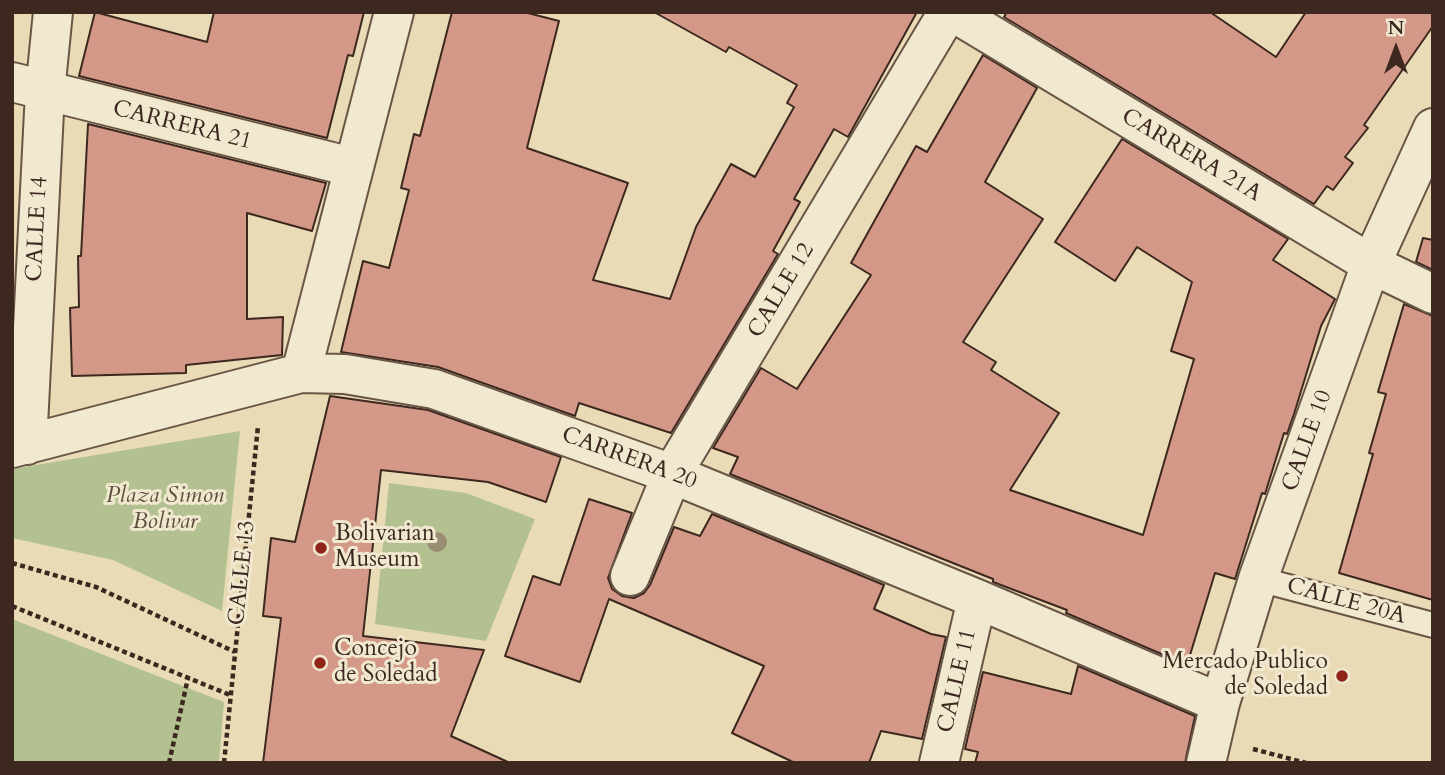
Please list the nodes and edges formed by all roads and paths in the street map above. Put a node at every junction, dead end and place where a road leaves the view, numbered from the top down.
1 (53, 12) edge
2 (394, 12) edge
3 (950, 12) edge
4 (28, 87) edge
5 (1433, 128) edge
6 (352, 167) junction
7 (1371, 264) junction
8 (1433, 294) edge
9 (301, 373) junction
10 (263, 383) junction
11 (20, 447) edge
12 (672, 474) junction
13 (12, 563) edge
14 (630, 576) dead end
15 (1258, 579) junction
16 (978, 598) junction
17 (12, 606) edge
18 (1433, 625) edge
19 (235, 652) junction
20 (188, 678) junction
21 (230, 695) junction
22 (1213, 735) edge
23 (169, 763) edge
24 (224, 763) edge
25 (939, 763) edge
26 (1306, 763) edge

1 - 4 street, CALLE 14
2 - 6 street
3 - 7 street, CARRERA 21A
3 - 12 street, CALLE 12
4 - 6 street, CARRERA 21
4 - 11 street, CALLE 14
5 - 7 street, CALLE 10
6 - 9 street
7 - 8 street, CARRERA 21A
7 - 15 street, CALLE 10
9 - 10 street, CARRERA 20
9 - 12 street, CARRERA 20
10 - 11 street, CARRERA 20
10 - 19 path, CALLE 13
12 - 14 street, CALLE 12
12 - 16 street, CARRERA 20
13 - 19 path
15 - 18 lane, CALLE 20A
15 - 22 street, CALLE 10
16 - 22 street, CARRERA 20
16 - 25 street, CALLE 11
17 - 20 path
19 - 21 path, CALLE 13
20 - 21 path
20 - 23 path
21 - 24 path, CALLE 13
22 - 26 path

